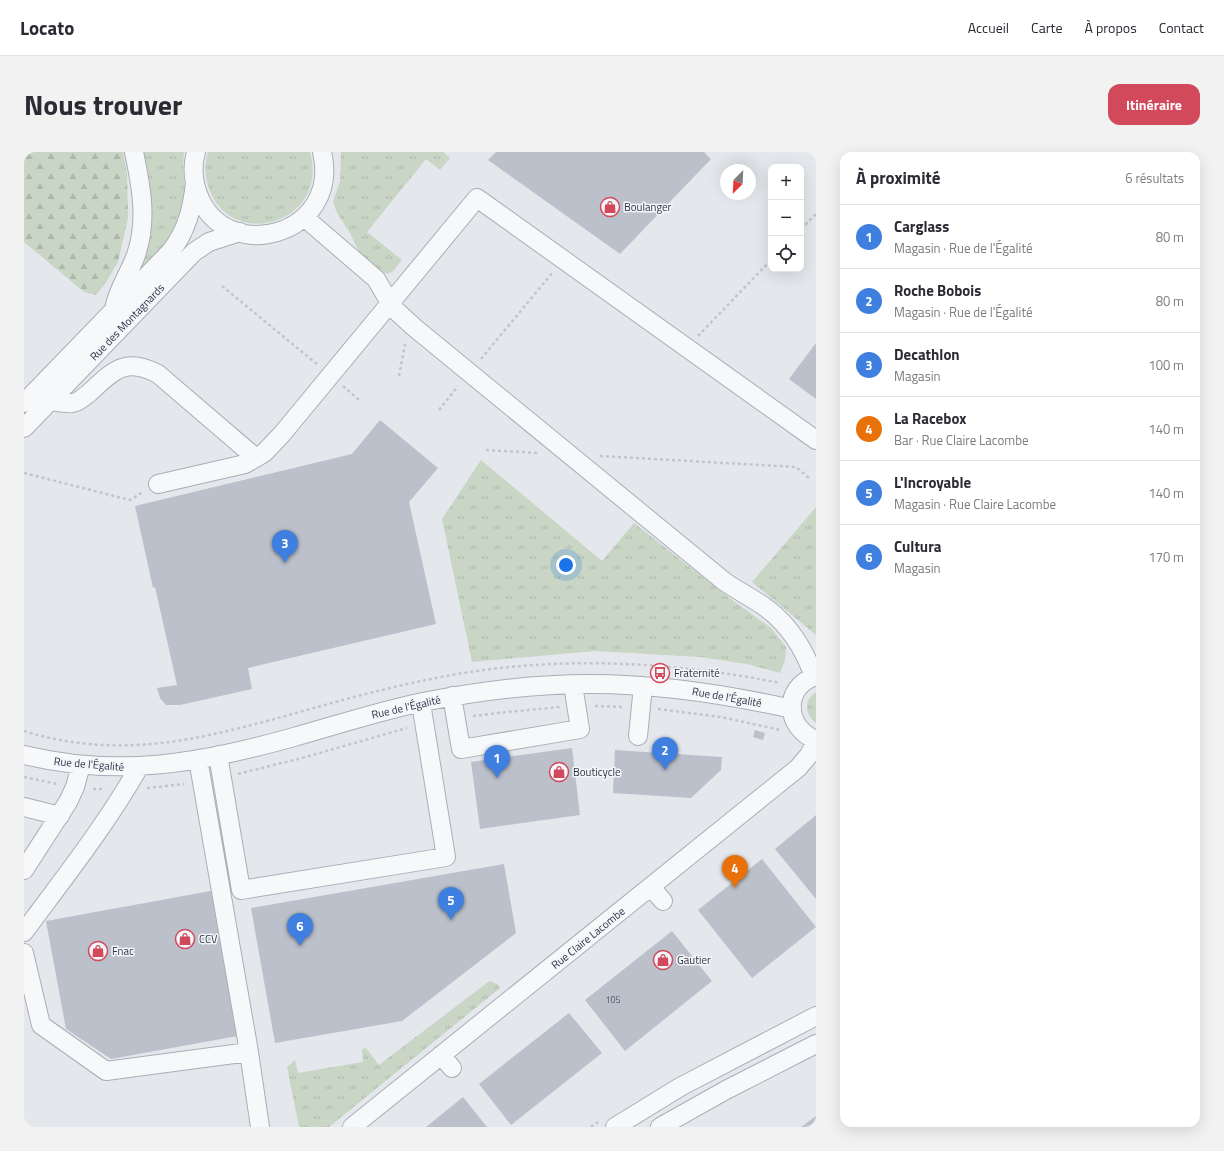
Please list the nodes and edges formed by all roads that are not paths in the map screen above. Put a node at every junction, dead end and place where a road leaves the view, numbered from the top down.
1 (134, 152) edge
2 (322, 152) edge
3 (195, 155) edge
4 (195, 183) junction
5 (304, 217) junction
6 (240, 232) junction
7 (390, 303) junction
8 (113, 312) junction
9 (50, 401) junction
10 (24, 403) edge
11 (24, 428) edge
12 (816, 440) edge
13 (256, 458) junction
14 (158, 484) road end
15 (815, 676) edge
16 (572, 684) junction
17 (643, 686) junction
18 (452, 696) junction
19 (420, 703) junction
20 (792, 709) junction
21 (638, 736) dead end
22 (816, 741) edge
23 (24, 754) edge
24 (218, 755) junction
25 (198, 759) junction
26 (81, 765) junction
27 (139, 767) junction
28 (24, 807) edge
29 (60, 816) junction
30 (24, 870) edge
31 (651, 887) junction
32 (663, 901) dead end
33 (24, 932) edge
34 (24, 953) edge
35 (816, 1016) edge
36 (816, 1044) edge
37 (249, 1052) junction
38 (260, 1127) edge
39 (352, 1127) edge
40 (615, 1127) edge
41 (660, 1127) edge

1 - 8 street
2 - 5 street
3 - 4 street
4 - 6 street
4 - 8 street, Rue des Montagnards
5 - 6 street
5 - 7 street
6 - 9 street, Rue des Montagnards
7 - 12 street
7 - 13 street
7 - 15 street
8 - 10 street, Rue des Montagnards
9 - 11 street, Rue des Montagnards
9 - 13 street
13 - 14 street
15 - 20 street
16 - 17 street, Rue de l'Égalité
16 - 18 street, Rue de l'Égalité
16 - 18 street
17 - 20 street, Rue de l'Égalité
17 - 21 street
18 - 19 street, Rue de l'Égalité
19 - 24 street, Rue de l'Égalité
19 - 24 street
20 - 22 street
22 - 31 street, Rue Claire Lacombe
23 - 26 street, Rue de l'Égalité
24 - 25 street, Rue de l'Égalité
25 - 27 street, Rue de l'Égalité
25 - 37 street
26 - 27 street, Rue de l'Égalité
26 - 29 street
27 - 33 street
28 - 29 street
29 - 30 street
31 - 32 street
31 - 39 street, Rue Claire Lacombe
34 - 37 street
35 - 40 street
36 - 41 street
37 - 38 street

